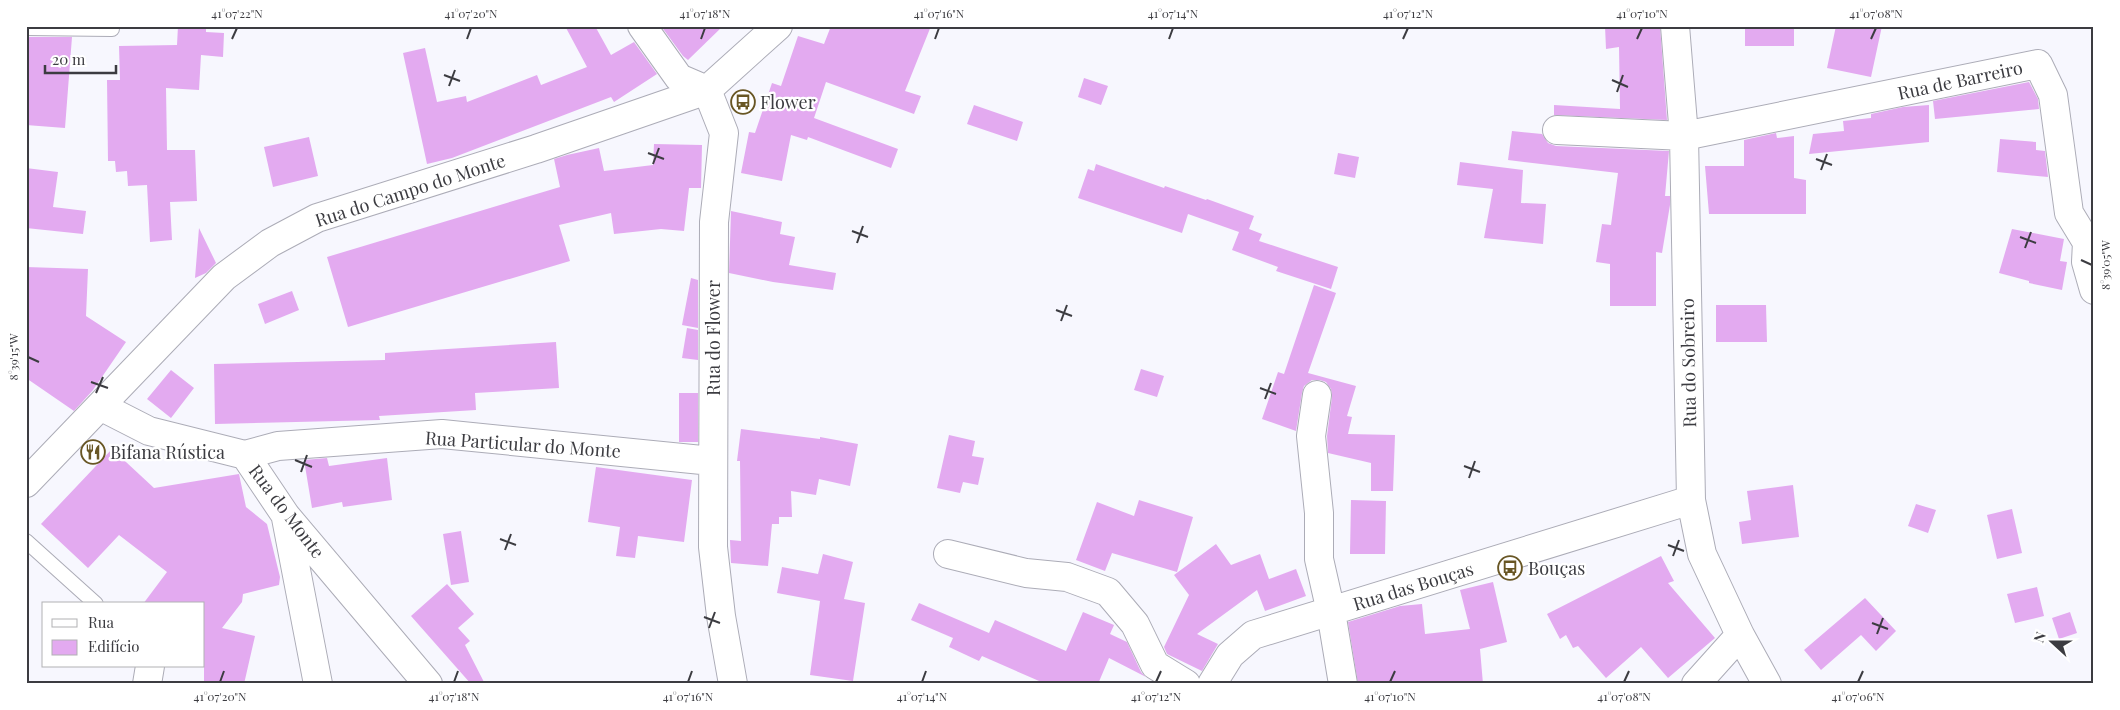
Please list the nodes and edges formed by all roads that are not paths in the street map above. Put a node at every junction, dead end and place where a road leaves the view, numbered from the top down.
1 (642, 26) edge
2 (778, 26) edge
3 (1675, 26) edge
4 (26, 28) edge
5 (112, 29) dead end
6 (707, 90) junction
7 (1557, 130) dead end
8 (1684, 136) junction
9 (2090, 248) edge
10 (2094, 290) edge
11 (1317, 396) dead end
12 (100, 406) junction
13 (245, 454) junction
14 (712, 461) junction
15 (26, 483) edge
16 (1691, 500) junction
17 (286, 516) junction
18 (26, 541) edge
19 (948, 554) dead end
20 (94, 602) edge
21 (1331, 612) junction
22 (1740, 635) junction
23 (150, 668) edge
24 (147, 684) edge
25 (318, 684) edge
26 (428, 684) edge
27 (733, 684) edge
28 (1186, 684) edge
29 (1212, 684) edge
30 (1343, 684) edge
31 (1696, 684) edge
32 (1767, 684) edge

1 - 6 street
2 - 6 street
3 - 8 street, Rua do Sobreiro
4 - 5 lane
6 - 12 street, Rua do Campo do Monte
6 - 14 street, Rua do Flower
7 - 8 street
8 - 9 street, Rua de Barreiro
8 - 16 street, Rua do Sobreiro
9 - 10 street
11 - 21 street
12 - 13 street, Rua do Monte
12 - 15 street, Rua do Campo do Monte
13 - 14 street, Rua Particular do Monte
13 - 17 street, Rua do Monte
14 - 27 street, Rua do Flower
16 - 21 street, Rua das Bouças
16 - 22 street, Rua do Sobreiro
17 - 25 street
17 - 26 street, Rua do Monte
18 - 20 lane
19 - 28 street
21 - 29 street, Rua das Bouças
21 - 30 street
22 - 31 street
22 - 32 street, Rua do Sobreiro
23 - 24 street

